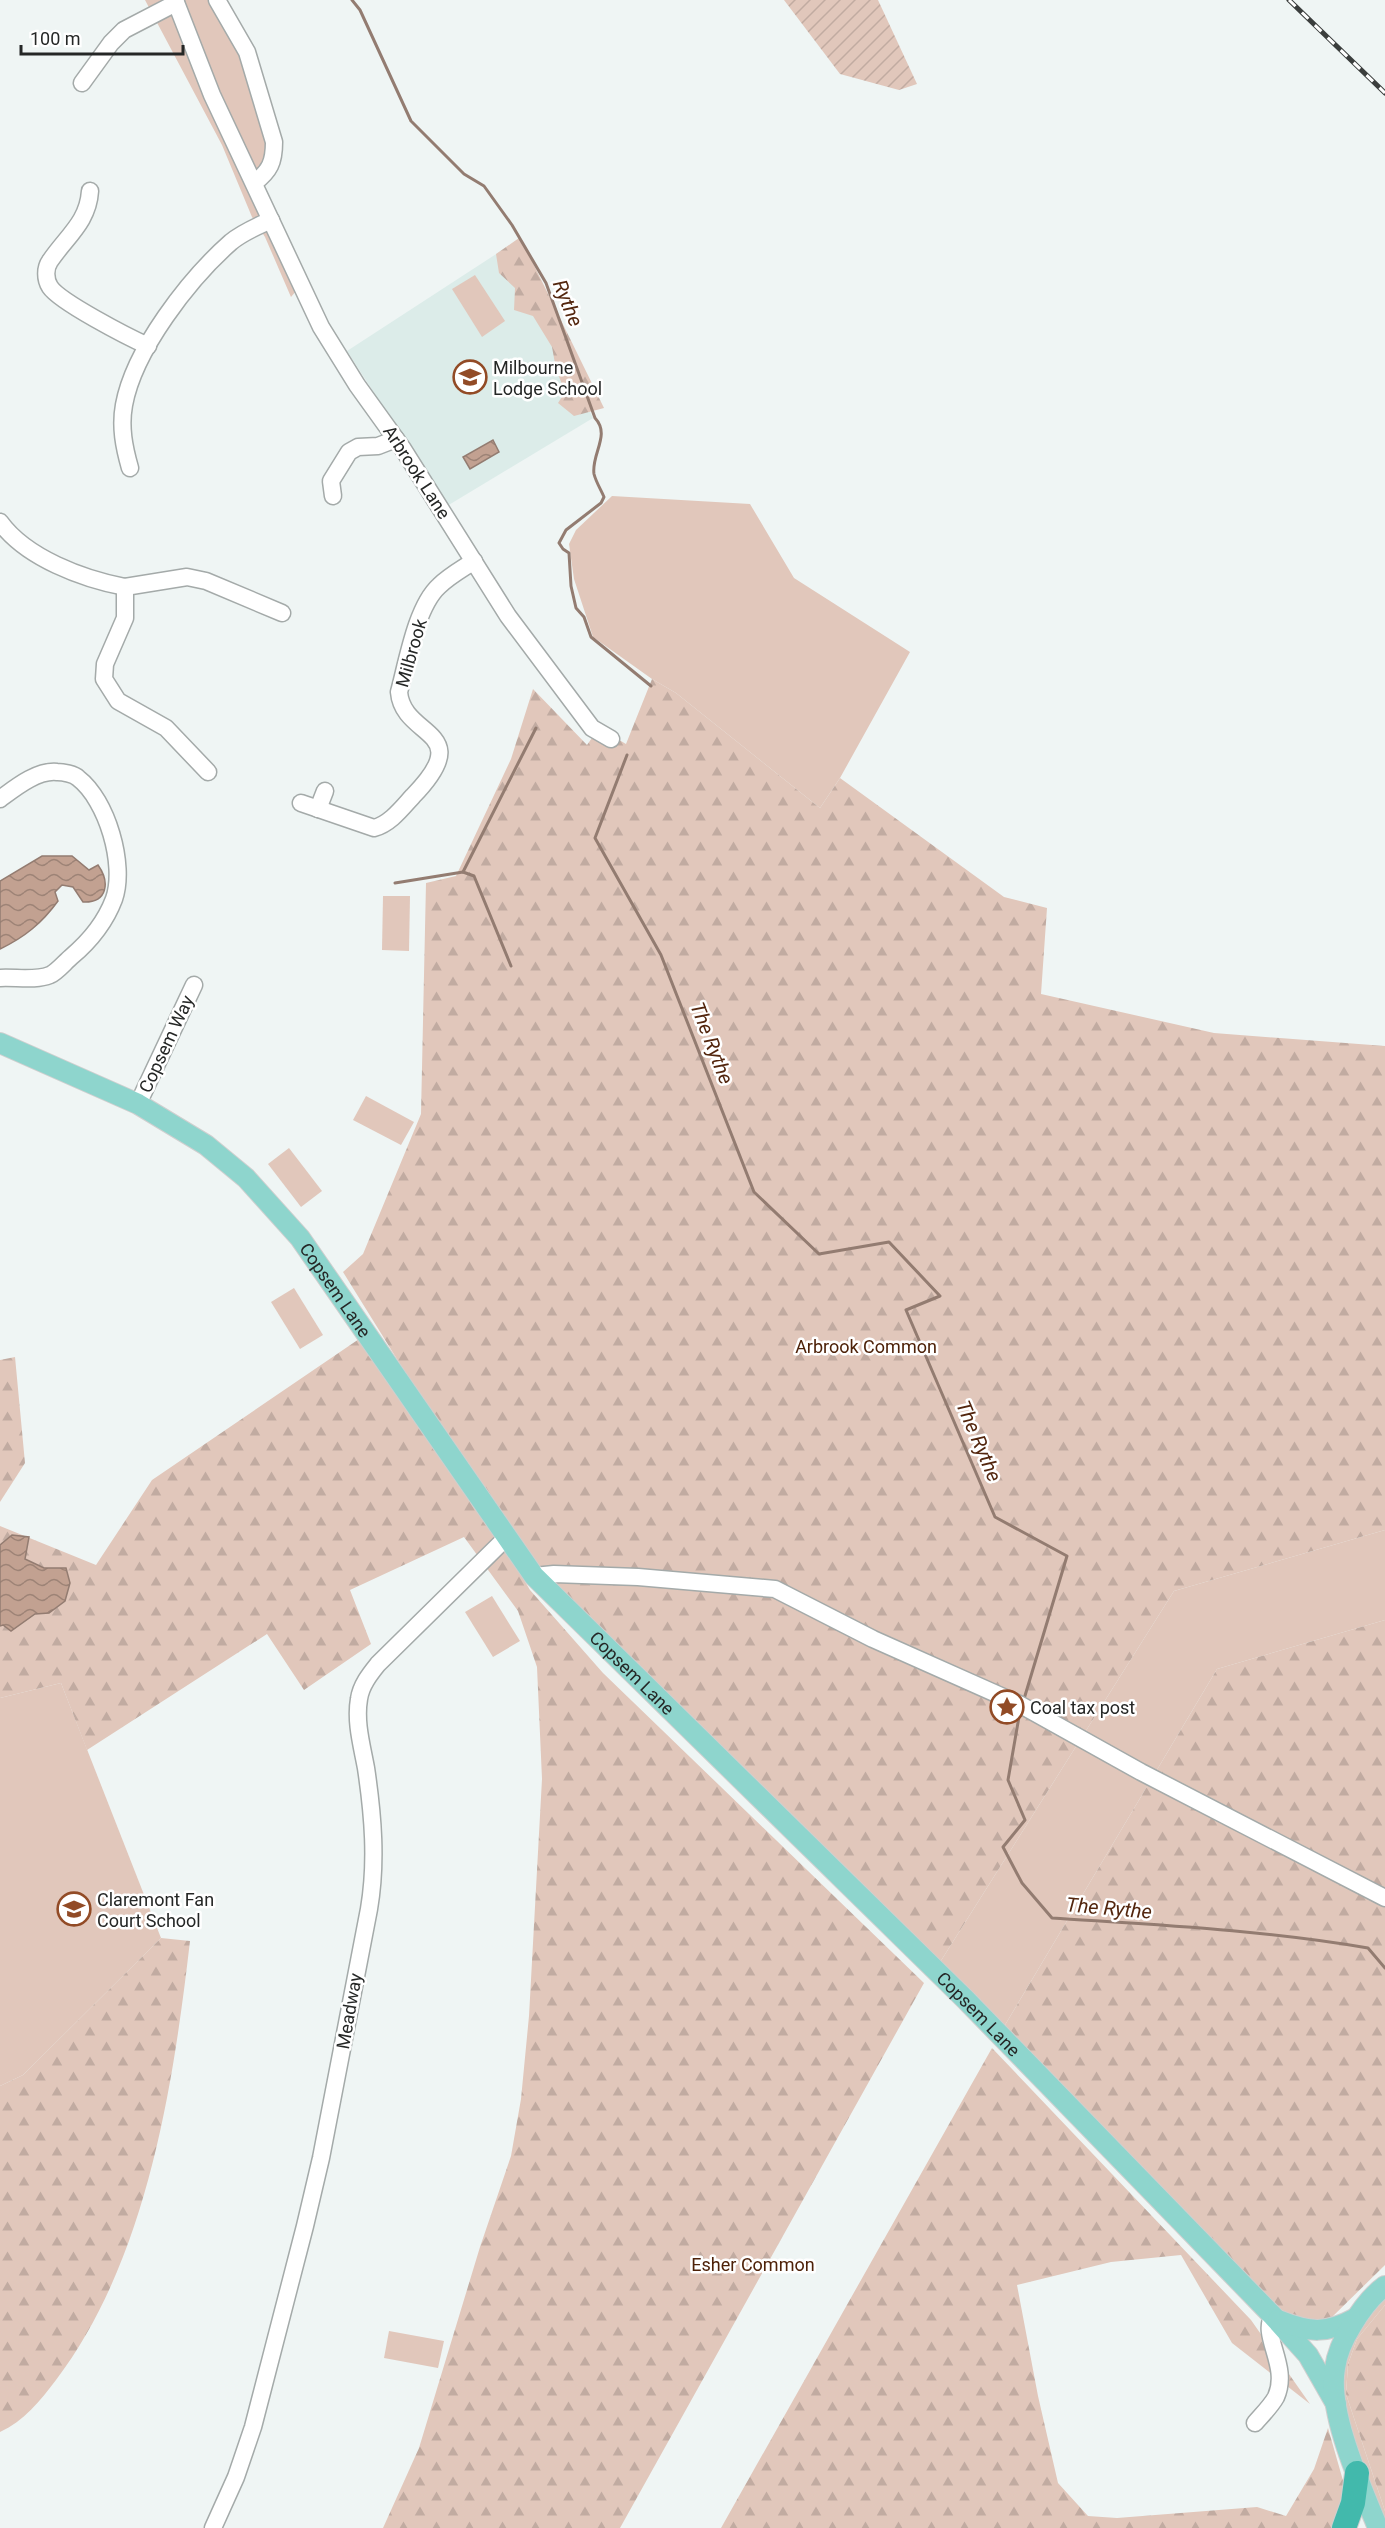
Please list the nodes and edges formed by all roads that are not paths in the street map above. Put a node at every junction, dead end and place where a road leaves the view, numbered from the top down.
1 (217, 0) edge
2 (176, 2) edge
3 (82, 82) dead end
4 (254, 183) junction
5 (90, 191) dead end
6 (271, 220) junction
7 (148, 346) junction
8 (396, 439) junction
9 (130, 468) dead end
10 (327, 487) dead end
11 (0, 522) edge
12 (474, 561) junction
13 (125, 587) junction
14 (282, 613) dead end
15 (611, 739) dead end
16 (208, 772) dead end
17 (325, 791) dead end
18 (0, 799) edge
19 (301, 803) dead end
20 (318, 809) junction
21 (0, 978) edge
22 (194, 985) dead end
23 (0, 1043) edge
24 (138, 1104) junction
25 (507, 1537) junction
26 (534, 1576) junction
27 (1385, 1898) edge
28 (1385, 2286) edge
29 (1275, 2317) junction
30 (1356, 2318) junction
31 (1336, 2404) junction
32 (1255, 2423) dead end
33 (1357, 2473) junction
34 (213, 2528) edge
35 (1344, 2528) edge
36 (1378, 2528) edge

1 - 4 street
2 - 3 street
2 - 4 street, Arbrook Lane
4 - 6 street, Arbrook Lane
5 - 7 street
6 - 7 street
6 - 8 street, Arbrook Lane
7 - 9 street
8 - 10 street
8 - 12 street, Arbrook Lane
11 - 13 street
12 - 15 street, Arbrook Lane
12 - 20 street, Milbrook
13 - 14 street
13 - 16 street
17 - 20 street
18 - 21 street
19 - 20 street, Milbrook
22 - 24 street, Copsem Way
23 - 24 main road, Copsem Lane
24 - 25 main road, Copsem Lane
25 - 26 main road, Copsem Lane
25 - 34 street, Meadway
26 - 27 street
26 - 29 main road, Copsem Lane
28 - 30 main road
29 - 30 main road, Copsem Lane
29 - 31 main road, Copsem Lane
29 - 32 street
30 - 31 main road
31 - 33 main road
33 - 35 highway
33 - 36 main road

